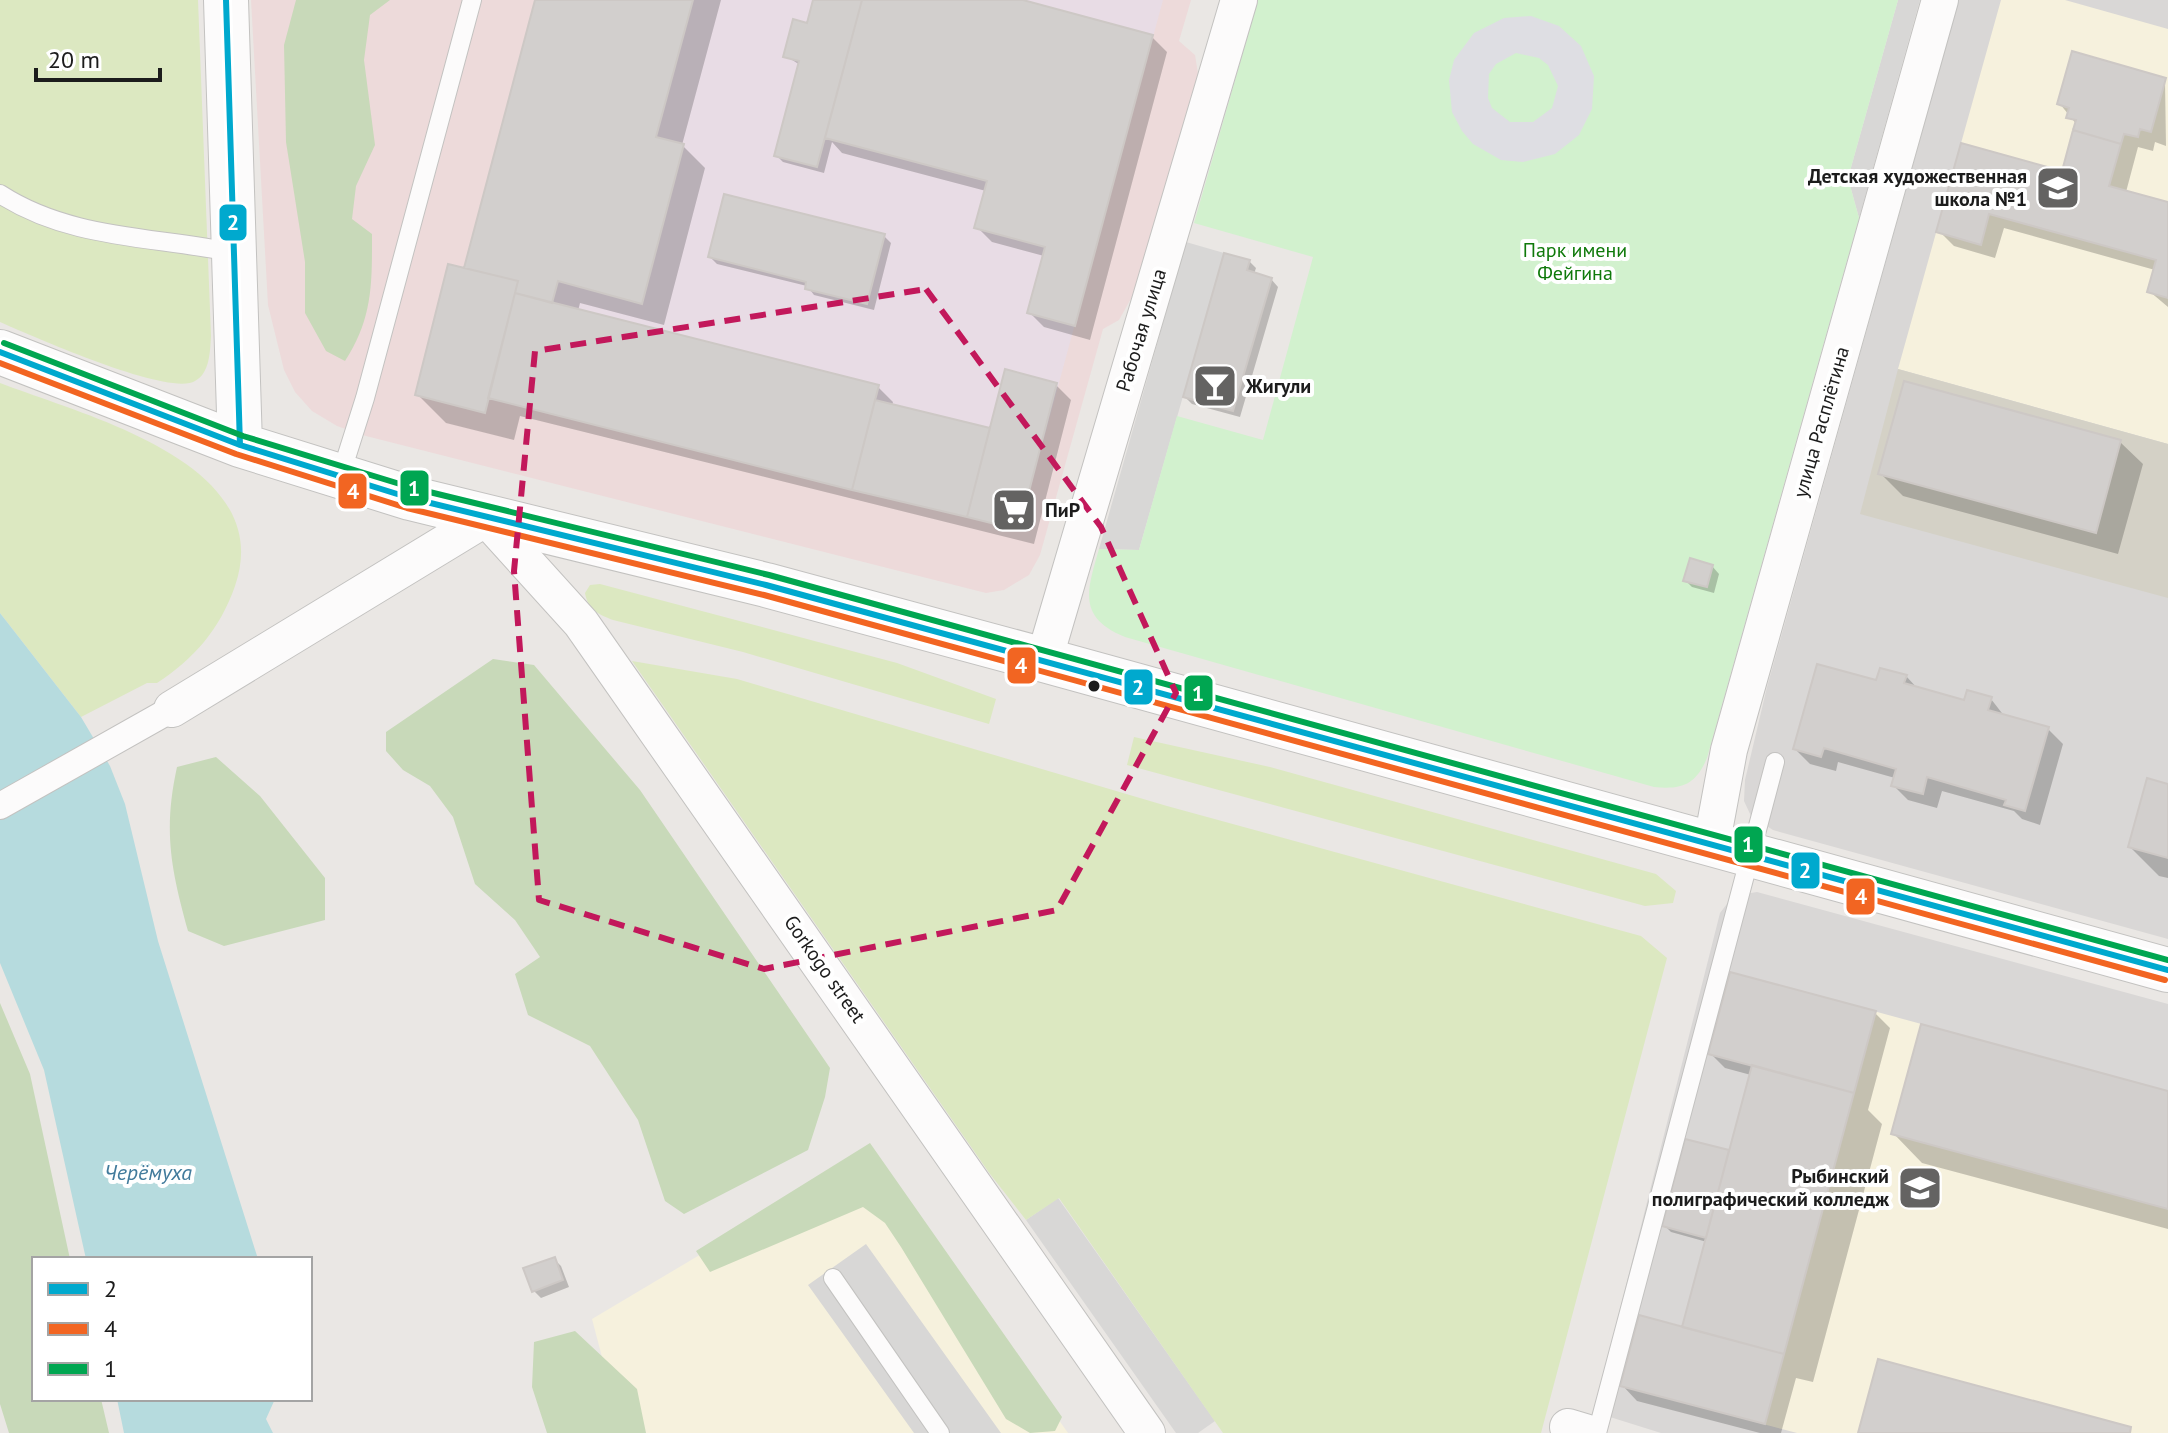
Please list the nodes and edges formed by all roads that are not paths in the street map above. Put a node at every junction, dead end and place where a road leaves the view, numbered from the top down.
1 (226, 0) edge
2 (472, 0) edge
3 (1239, 0) edge
4 (1940, 0) edge
5 (0, 194) edge
6 (235, 253) junction
7 (0, 352) edge
8 (240, 445) junction
9 (340, 477) junction
10 (486, 518) junction
11 (1044, 660) junction
12 (172, 709) joint
13 (1775, 762) dead end
14 (0, 806) edge
15 (1730, 852) junction
16 (2168, 970) edge
17 (833, 1278) dead end
18 (1135, 1428) edge
19 (1585, 1431) edge
20 (940, 1433) edge

1 - 6 street
2 - 9 lane
3 - 11 street, Рабочая улица
4 - 15 street, улица Расплётина
5 - 6 lane
6 - 8 street
7 - 8 street
8 - 9 street
9 - 10 street
10 - 11 street
10 - 12 street
10 - 18 street, Gorkogo street
11 - 15 street
12 - 14 street
13 - 15 lane
15 - 16 street
15 - 19 lane
17 - 20 lane

